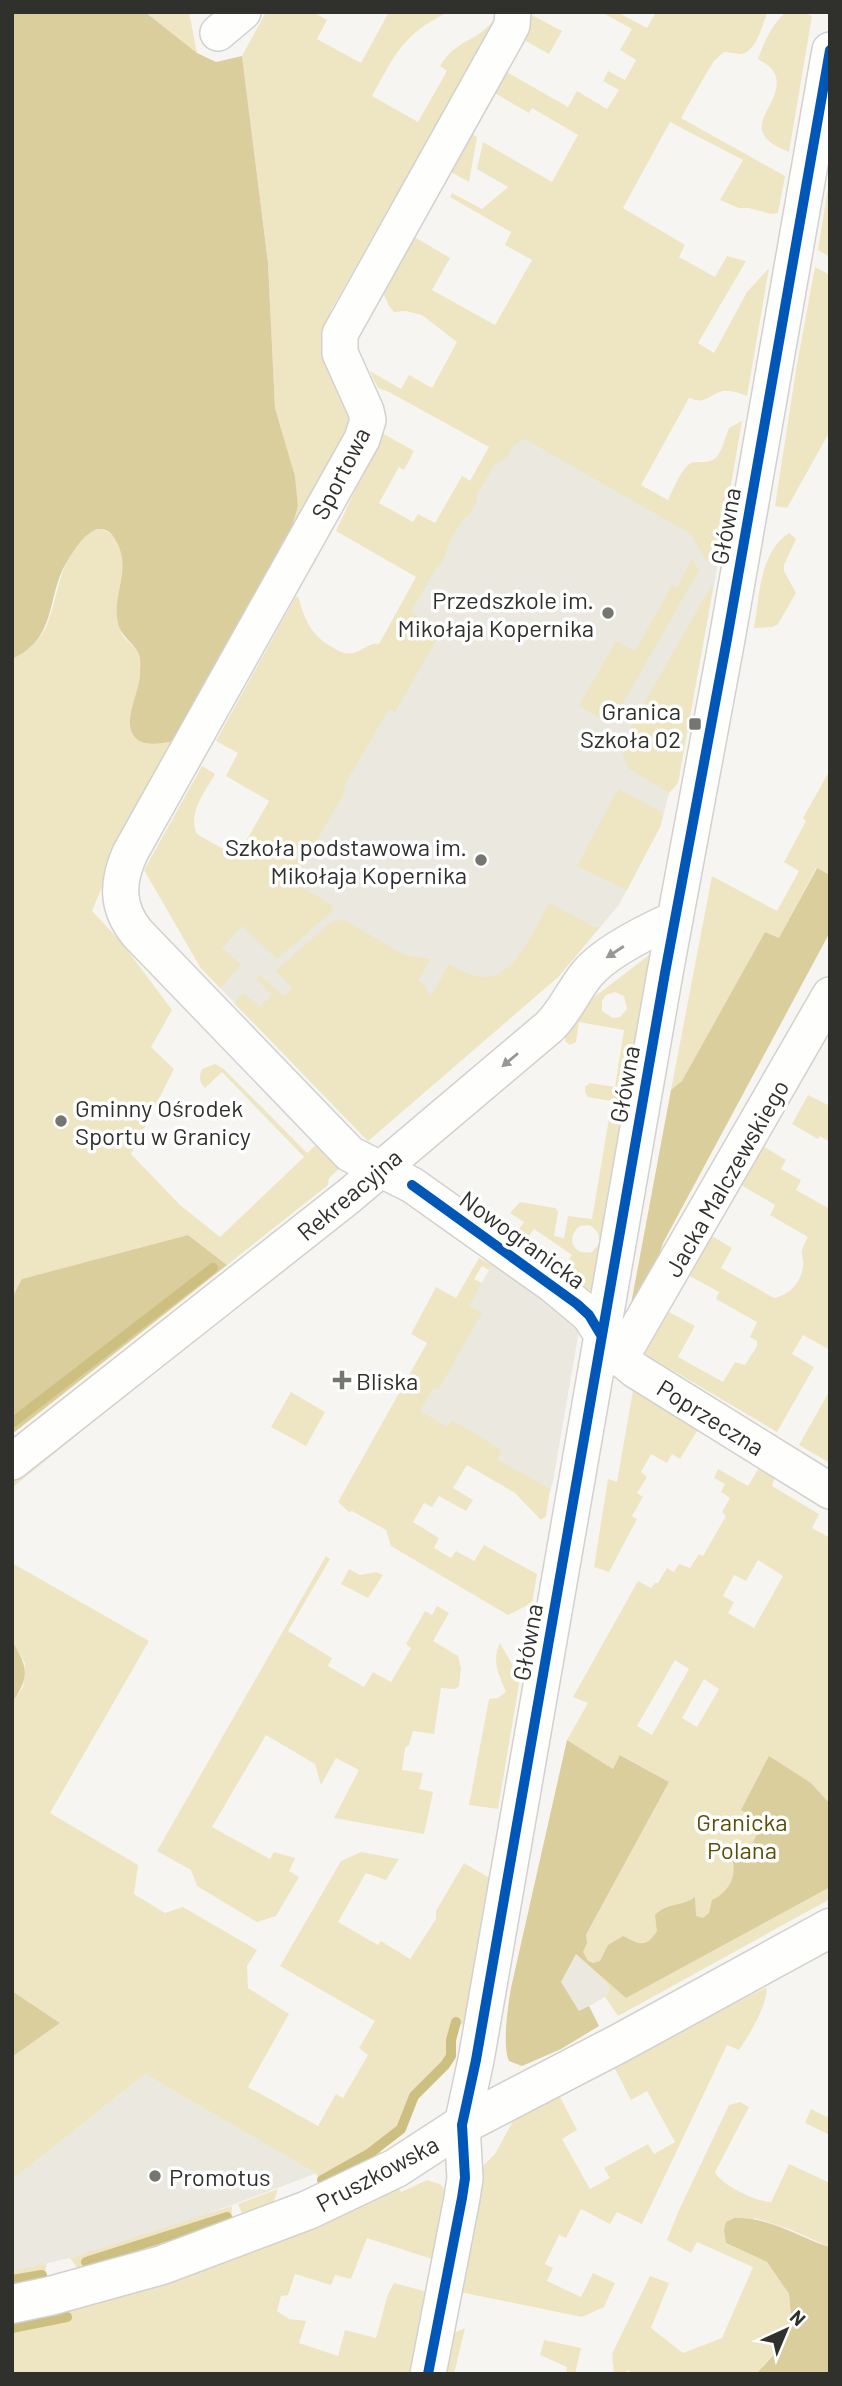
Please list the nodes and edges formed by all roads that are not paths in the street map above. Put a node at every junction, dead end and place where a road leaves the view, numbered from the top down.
1 (513, 12) edge
2 (830, 50) edge
3 (823, 128) edge
4 (131, 853) joint
5 (675, 919) junction
6 (830, 995) edge
7 (379, 1170) junction
8 (611, 1347) junction
9 (12, 1462) edge
10 (830, 1491) edge
11 (830, 1928) edge
12 (461, 2125) junction
13 (12, 2304) edge
14 (428, 2374) edge

1 - 4 street, Sportowa
2 - 3 street, Główna
3 - 5 street, Główna
4 - 7 street, Nowogranicka
5 -> 7 street, Rekreacyjna
5 - 8 street, Główna
6 - 8 street, Jacka Malczewskiego
7 - 8 street, Nowogranicka
7 - 9 street, Rekreacyjna
8 - 10 street, Poprzeczna
8 - 12 street, Główna
11 - 12 street, Pruszkowska
12 - 13 street, Pruszkowska
12 - 14 street, Główna

